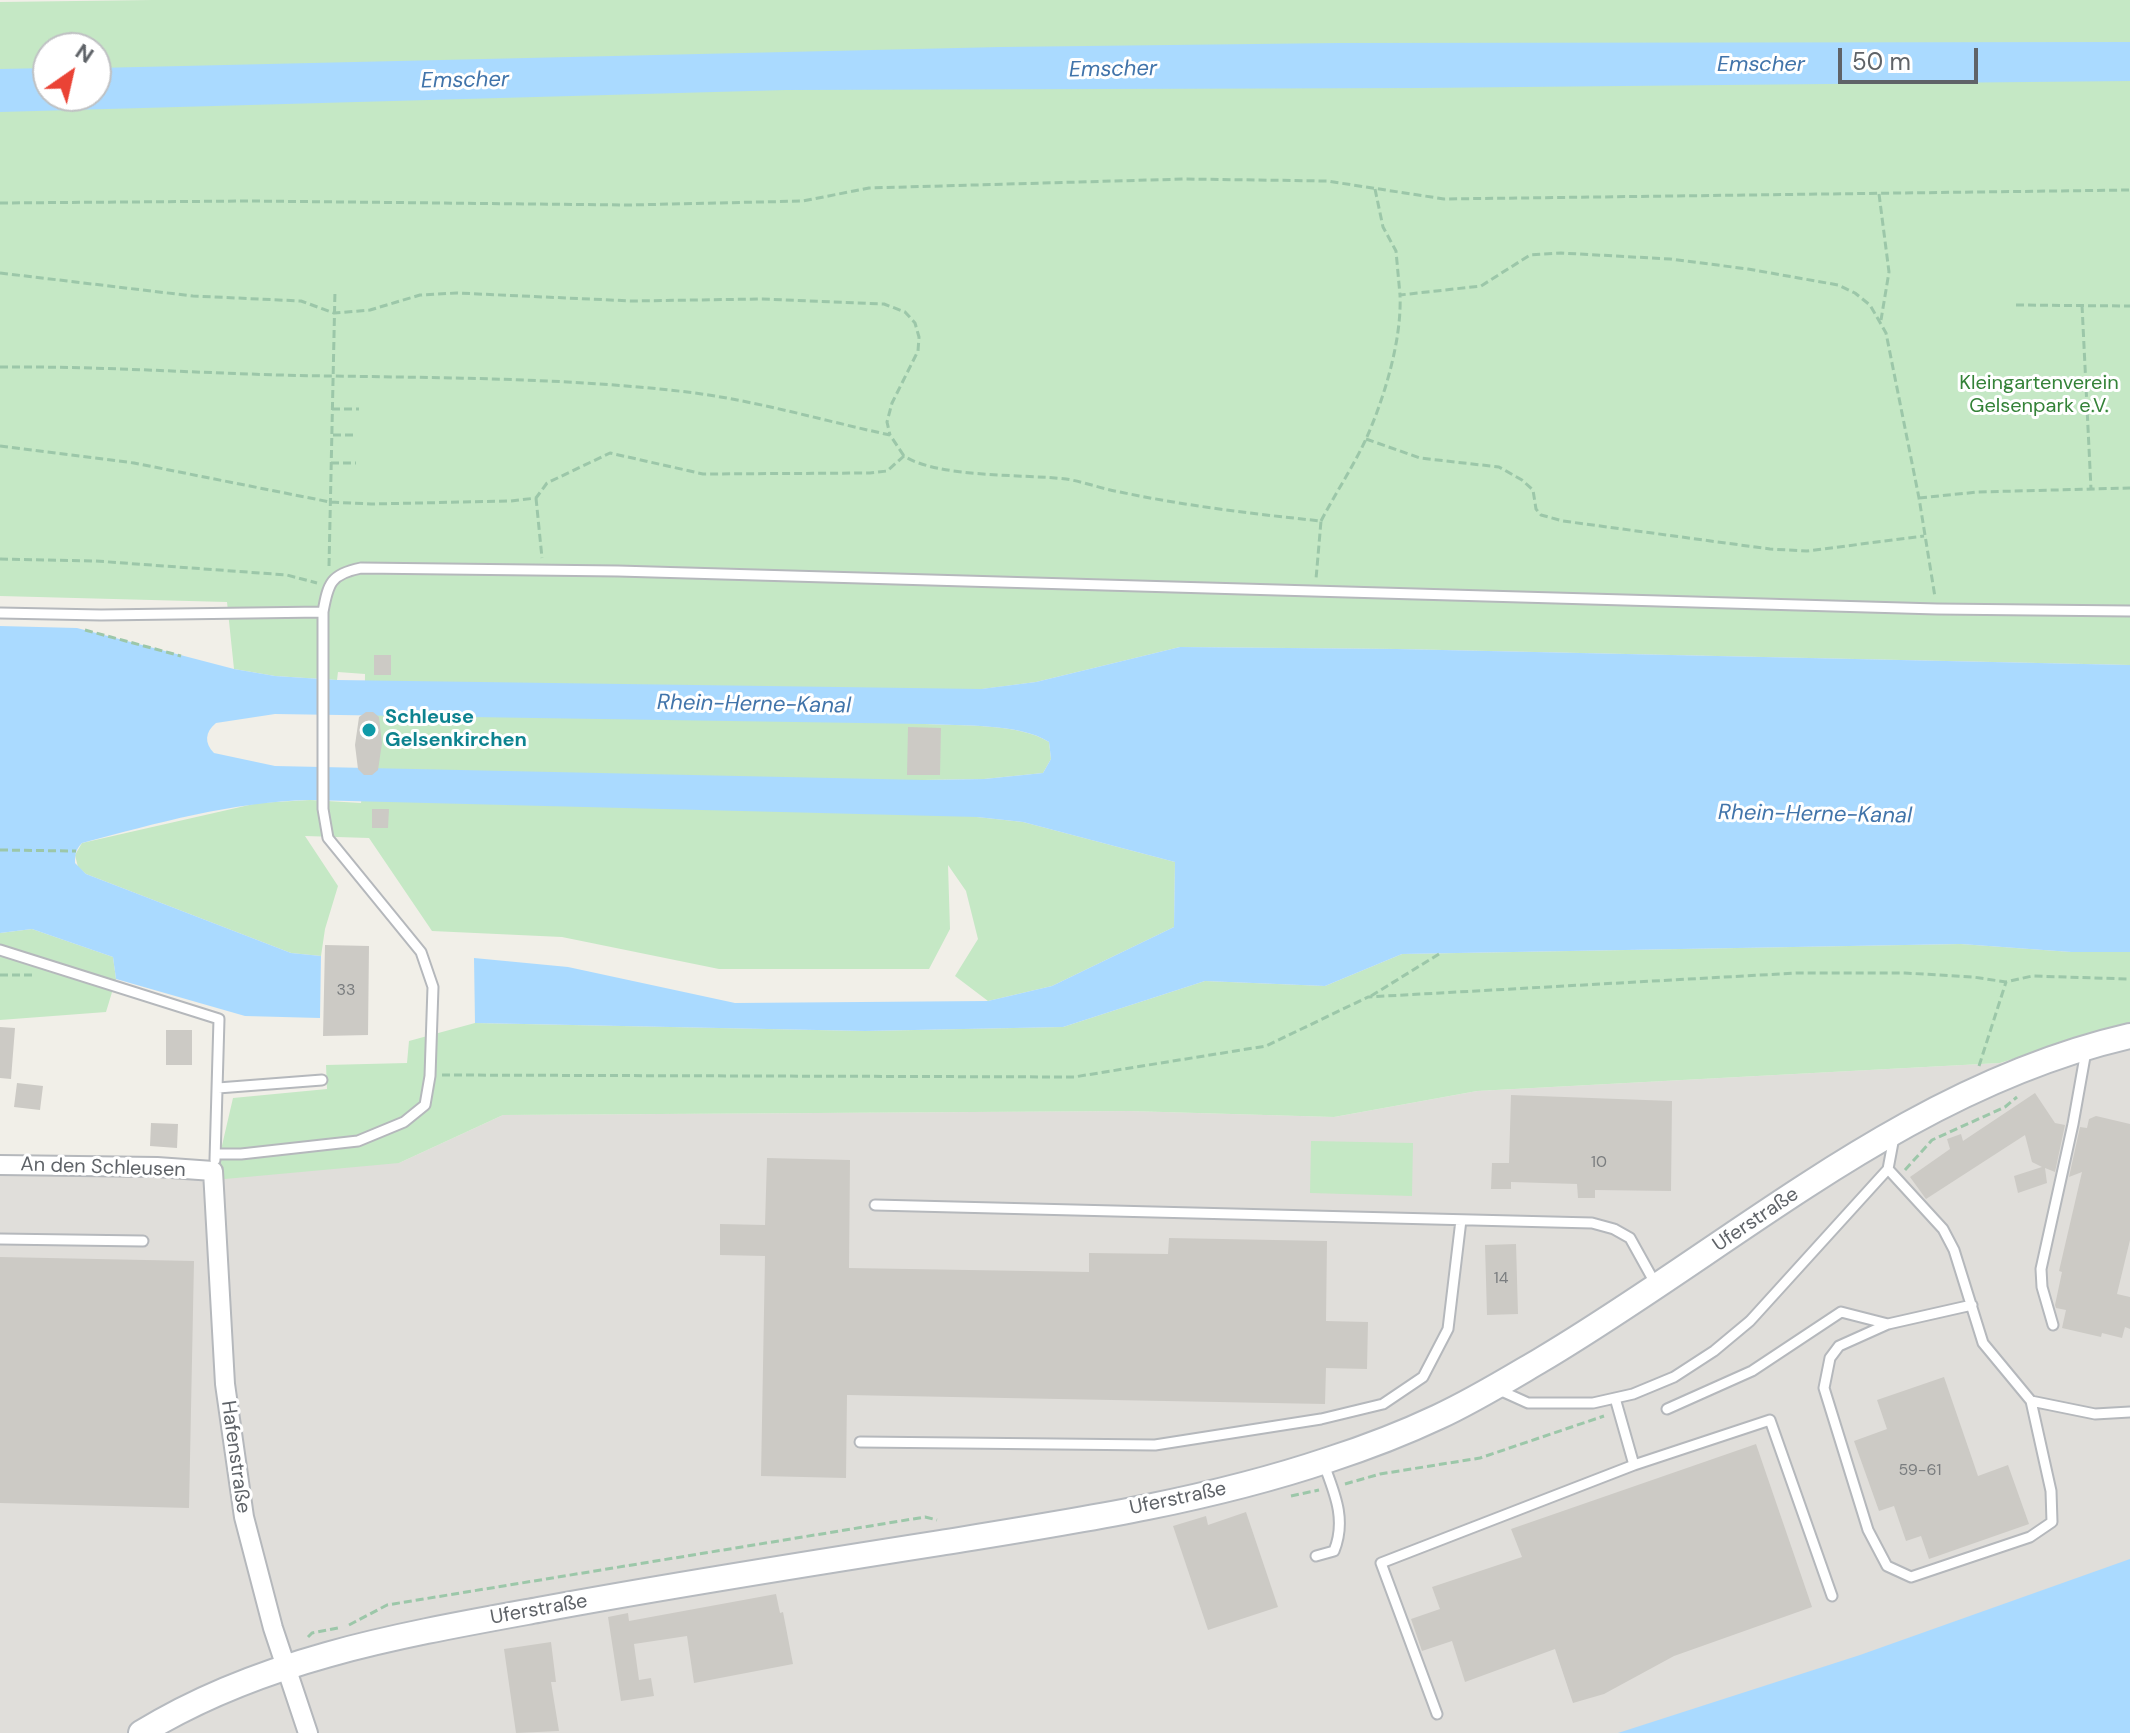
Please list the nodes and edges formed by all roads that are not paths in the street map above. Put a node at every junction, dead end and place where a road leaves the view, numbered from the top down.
1 (2130, 611) edge
2 (323, 612) junction
3 (0, 613) edge
4 (0, 950) edge
5 (2130, 1036) edge
6 (2086, 1048) junction
7 (322, 1080) dead end
8 (218, 1088) junction
9 (1894, 1131) junction
10 (215, 1163) junction
11 (0, 1165) edge
12 (1888, 1169) junction
13 (875, 1205) dead end
14 (1461, 1220) junction
15 (0, 1239) edge
16 (143, 1241) dead end
17 (1656, 1286) junction
18 (1972, 1305) junction
19 (1888, 1324) junction
20 (2053, 1325) dead end
21 (1494, 1388) junction
22 (1615, 1398) junction
23 (2031, 1401) junction
24 (1667, 1409) dead end
25 (2130, 1412) edge
26 (860, 1442) dead end
27 (1323, 1462) junction
28 (1634, 1465) junction
29 (1316, 1556) dead end
30 (1832, 1596) dead end
31 (284, 1665) junction
32 (1437, 1714) dead end
33 (141, 1733) edge
34 (308, 1733) edge

1 - 2 lane, An den Schleusen
2 - 3 lane
2 - 10 lane, An den Schleusen
4 - 8 lane
5 - 6 main road, Uferstraße
6 - 9 main road, Uferstraße
6 - 20 lane
7 - 8 lane
8 - 10 lane
9 - 12 lane
9 - 17 main road, Uferstraße
10 - 11 street, An den Schleusen
10 - 31 street, Hafenstraße
12 - 18 lane
12 - 22 lane
13 - 14 lane
14 - 17 lane
14 - 26 lane
15 - 16 lane
17 - 21 main road, Uferstraße
18 - 19 lane
18 - 23 lane
19 - 23 lane
19 - 24 lane
21 - 22 lane
21 - 27 main road, Uferstraße
22 - 28 lane
23 - 25 lane
27 - 29 lane
27 - 31 main road, Uferstraße
28 - 30 lane
28 - 32 lane
31 - 33 main road, Uferstraße
31 - 34 street, Hafenstraße

